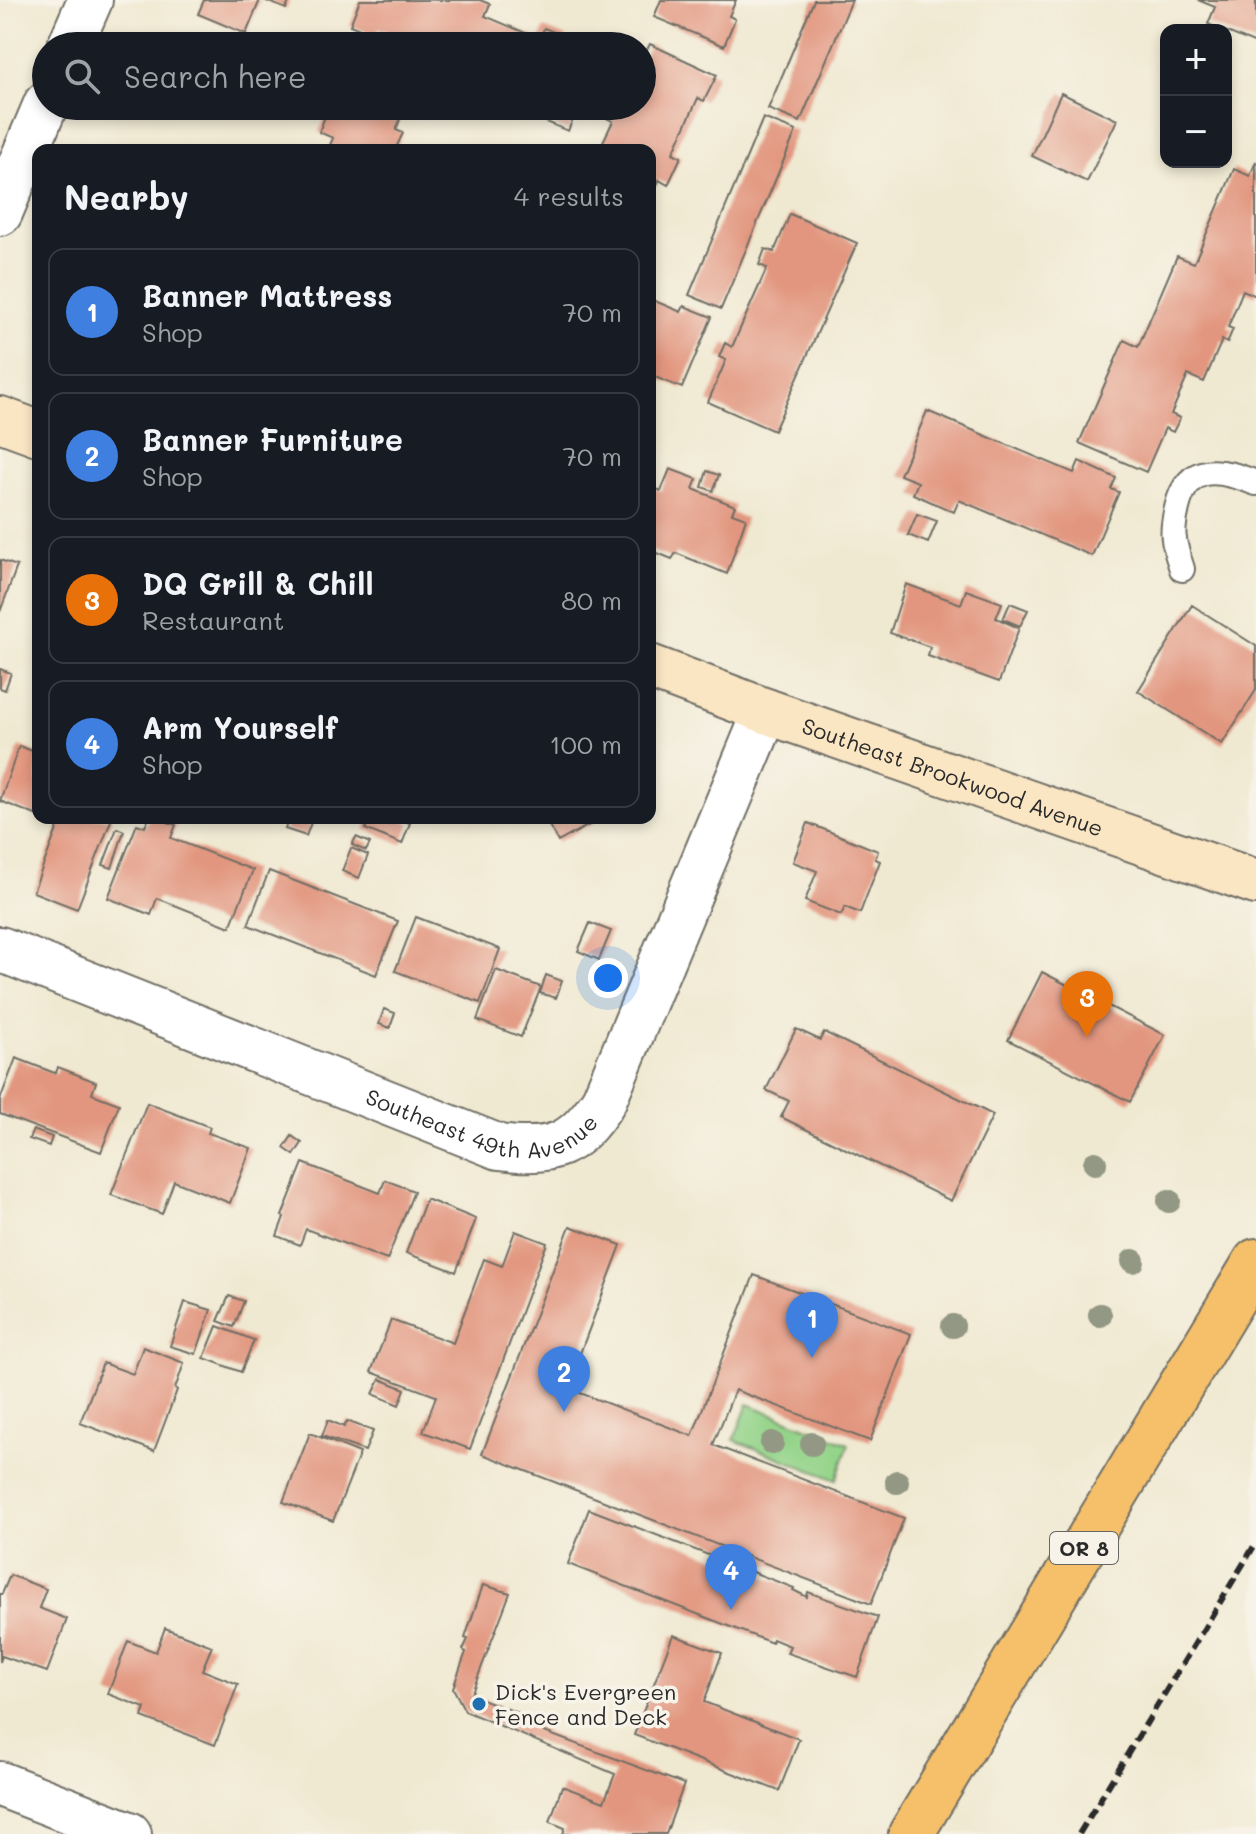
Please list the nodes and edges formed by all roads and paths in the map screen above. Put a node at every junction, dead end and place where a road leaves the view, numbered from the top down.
1 (90, 0) edge
2 (76, 32) edge
3 (39, 120) edge
4 (0, 213) edge
5 (0, 419) edge
6 (32, 431) edge
7 (1256, 483) edge
8 (1182, 569) dead end
9 (656, 669) edge
10 (766, 711) junction
11 (1256, 882) edge
12 (0, 949) edge
13 (1256, 1261) edge
14 (0, 1784) edge
15 (129, 1834) edge
16 (911, 1834) edge

1 - 2 street
3 - 4 street
5 - 6 main road
7 - 8 lane
9 - 10 main road, Southeast Brookwood Avenue
10 - 11 main road, Southeast Brookwood Avenue
10 - 12 street, Southeast 49th Avenue
13 - 16 main road, OR 8
14 - 15 street

